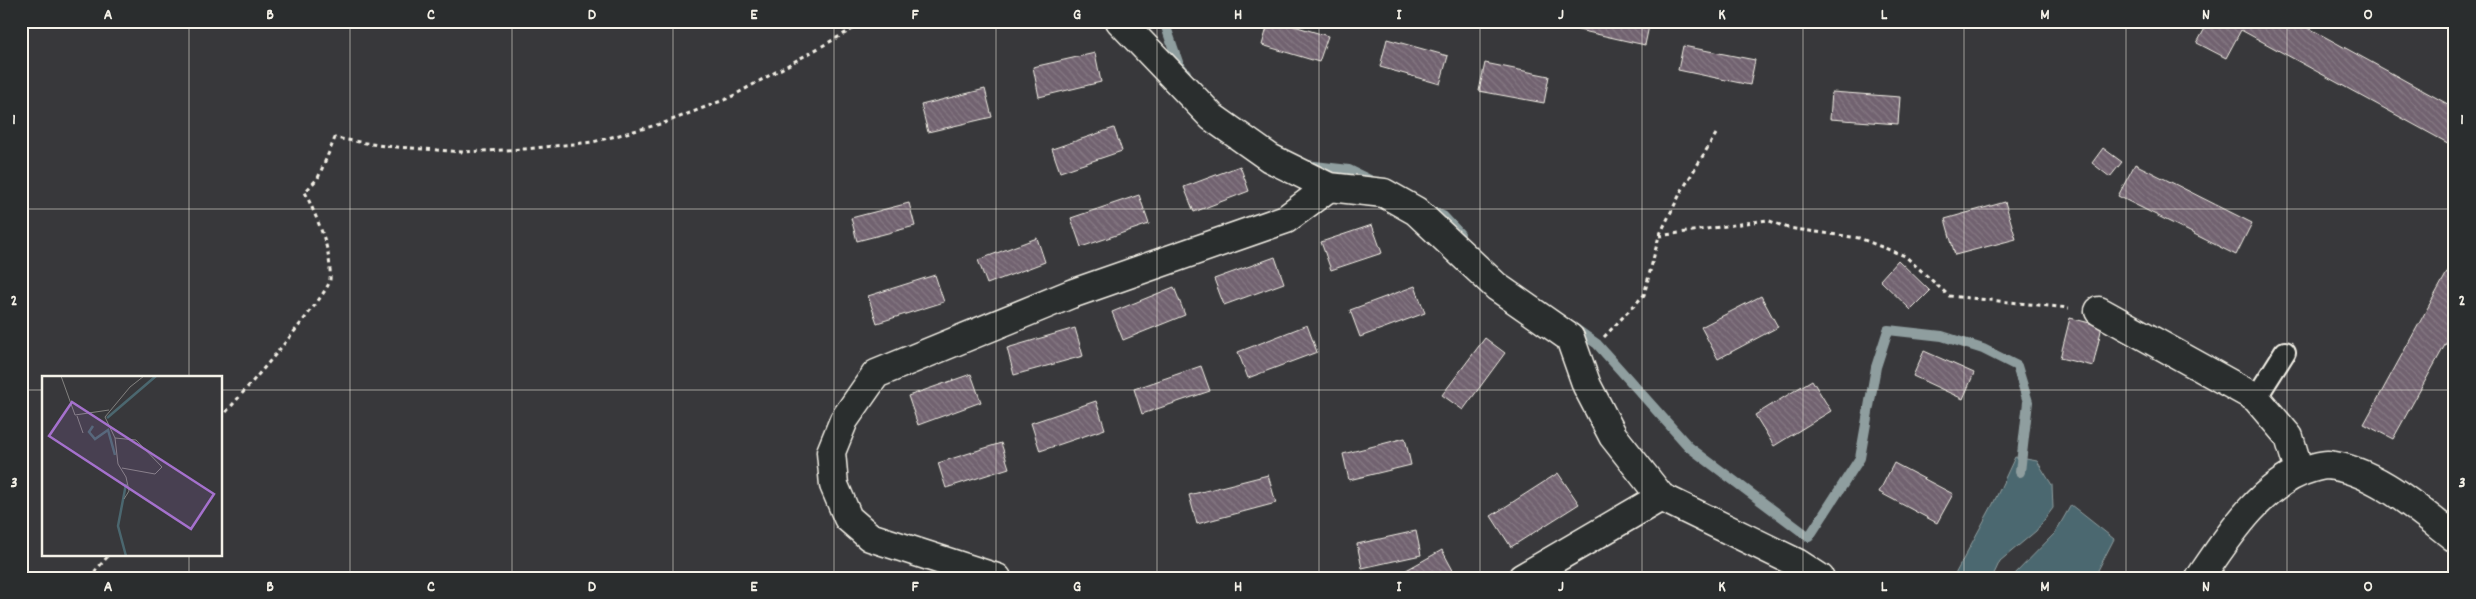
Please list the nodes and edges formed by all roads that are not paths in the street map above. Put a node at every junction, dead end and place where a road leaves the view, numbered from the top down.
1 (1120, 21) edge
2 (1329, 187) junction
3 (2099, 310) road end
4 (2285, 352) dead end
5 (2256, 398) junction
6 (2299, 472) junction
7 (1661, 497) junction
8 (2455, 538) edge
9 (998, 578) edge
10 (1522, 578) edge
11 (1820, 578) edge
12 (2200, 578) edge

1 - 2 street
2 - 7 street
2 - 9 street
3 - 5 street
4 - 5 lane
5 - 6 street
6 - 8 street
6 - 12 street
7 - 10 street
7 - 11 street

